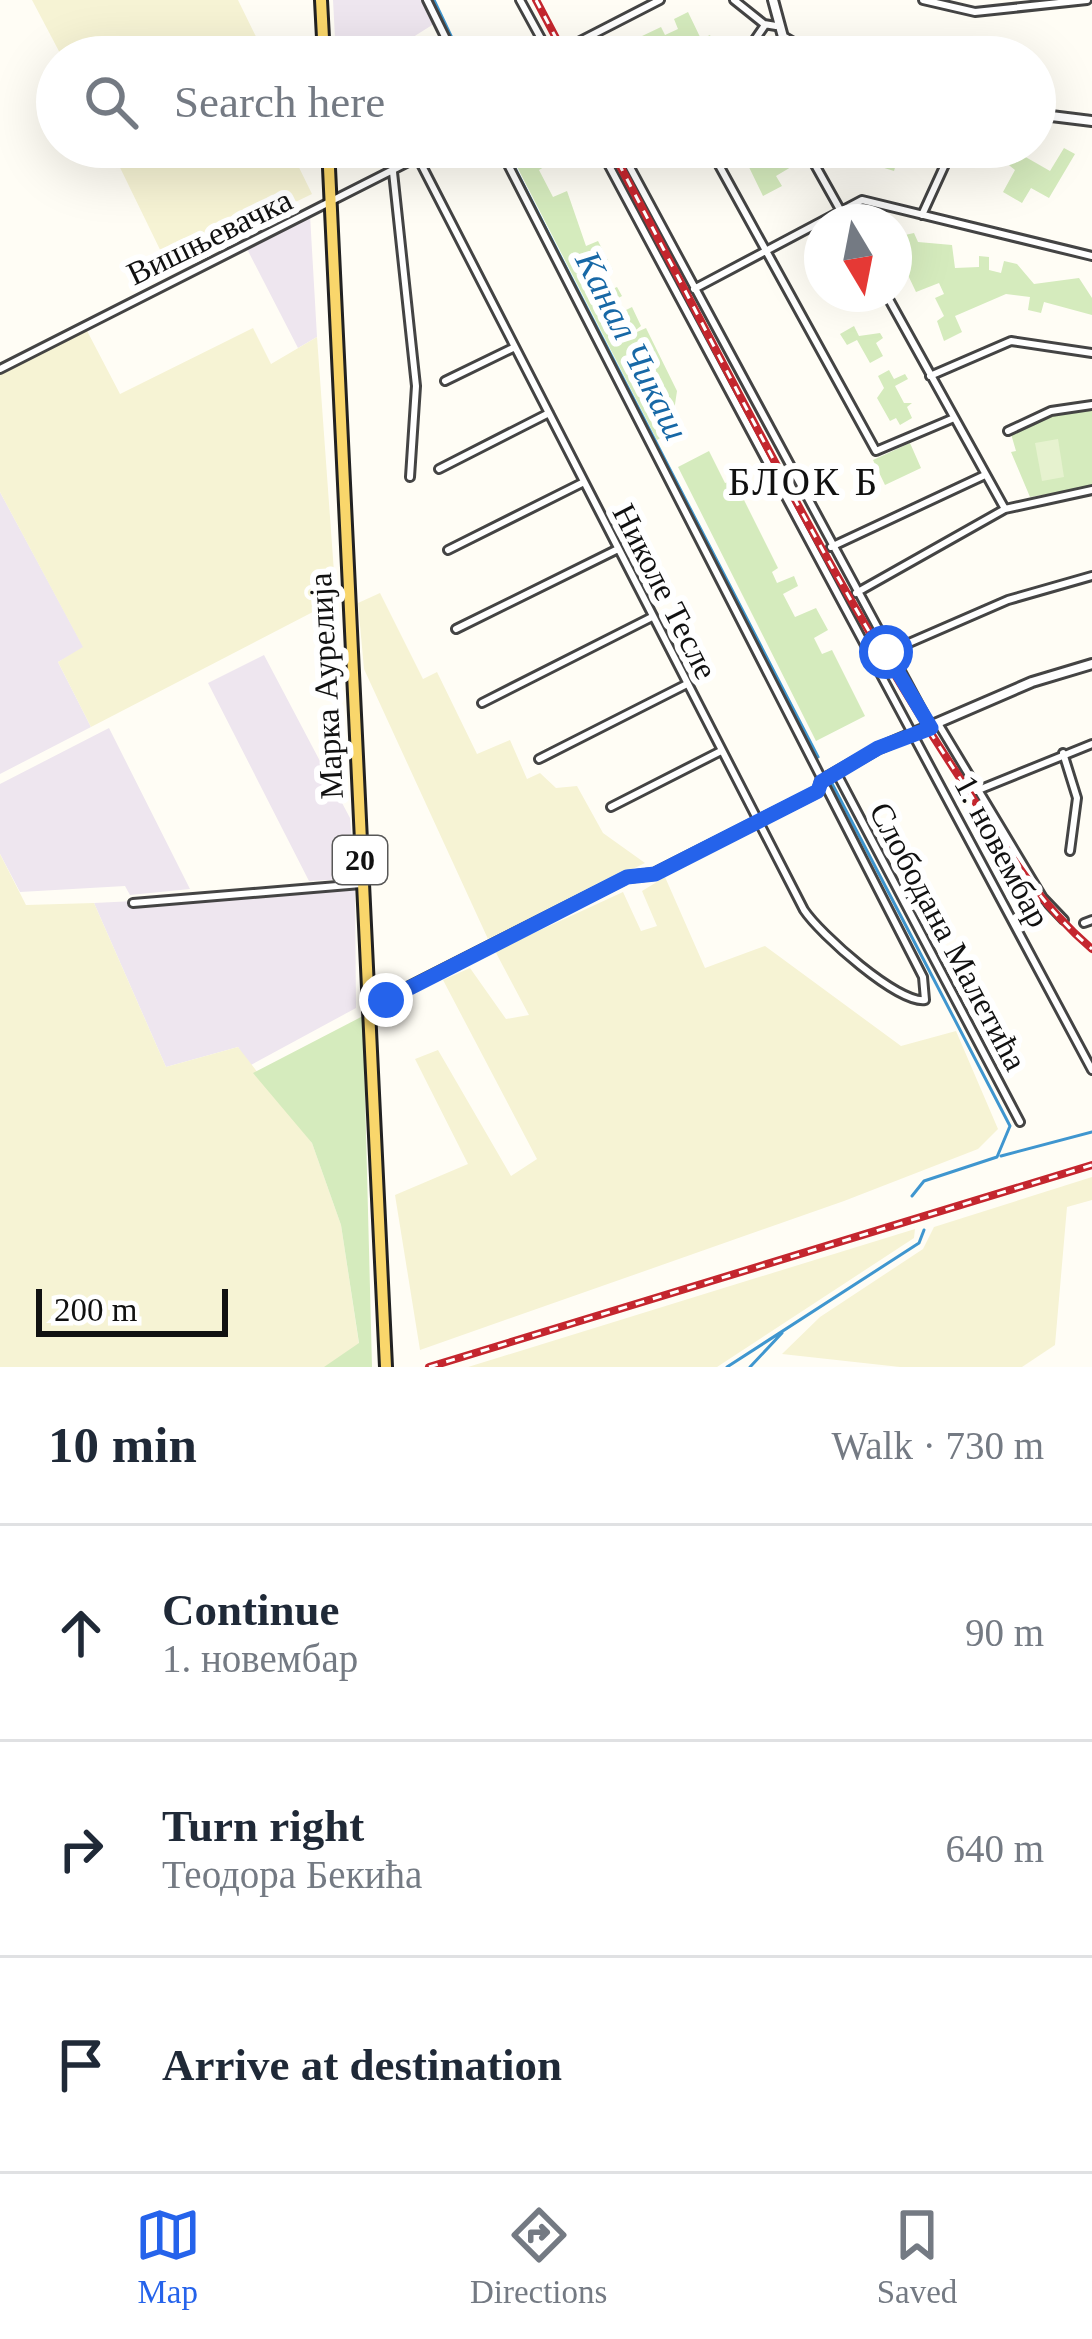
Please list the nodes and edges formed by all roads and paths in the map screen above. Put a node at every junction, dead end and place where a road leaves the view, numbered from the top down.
1 (321, 0) edge
2 (427, 0) edge
3 (520, 0) edge
4 (660, 0) edge
5 (734, 0) edge
6 (773, 0) edge
7 (923, 0) edge
8 (1087, 0) edge
9 (771, 26) junction
10 (323, 36) edge
11 (445, 36) edge
12 (540, 36) edge
13 (588, 36) edge
14 (760, 36) edge
15 (782, 36) edge
16 (1056, 117) edge
17 (1092, 121) edge
18 (329, 168) edge
19 (400, 168) edge
20 (423, 168) edge
21 (511, 168) edge
22 (610, 168) edge
23 (630, 168) edge
24 (720, 168) edge
25 (818, 168) edge
26 (944, 168) edge
27 (393, 172) junction
28 (330, 202) junction
29 (837, 204) edge
30 (912, 213) edge
31 (922, 216) junction
32 (804, 228) edge
33 (763, 250) junction
34 (1092, 256) edge
35 (694, 289) junction
36 (896, 312) edge
37 (514, 347) junction
38 (1092, 353) edge
39 (0, 369) edge
40 (930, 376) junction
41 (445, 381) dead end
42 (1092, 405) edge
43 (549, 413) junction
44 (954, 418) junction
45 (1008, 431) dead end
46 (439, 470) dead end
47 (986, 475) junction
48 (410, 477) dead end
49 (584, 482) junction
50 (1092, 490) edge
51 (1004, 509) junction
52 (831, 547) junction
53 (618, 549) junction
54 (448, 550) dead end
55 (1092, 576) edge
56 (856, 593) junction
57 (652, 617) junction
58 (456, 629) dead end
59 (886, 652) junction
60 (1092, 664) edge
61 (687, 684) junction
62 (482, 703) dead end
63 (935, 726) junction
64 (915, 735) junction
65 (1092, 744) edge
66 (721, 751) junction
67 (1063, 753) junction
68 (539, 759) dead end
69 (829, 776) junction
70 (976, 791) junction
71 (611, 807) dead end
72 (757, 822) junction
73 (1070, 851) dead end
74 (361, 884) junction
75 (133, 903) dead end
76 (1064, 920) dead end
77 (921, 1001) joint
78 (365, 1009) junction
79 (1092, 1070) edge
80 (1020, 1122) dead end
81 (386, 1360) edge

1 - 10 main road
2 - 11 street
3 - 12 street
4 - 13 street
5 - 9 street
6 - 9 street
7 - 8 street
9 - 14 street
9 - 15 street
16 - 17 street
18 - 28 main road, Марка Аурелија / 20
19 - 27 street, Вишњевачка
20 - 37 street, Николе Тесле
21 - 69 street, Слободана Малетића
22 - 64 street, 1. новембар
23 - 35 street
24 - 33 street
25 - 29 street
26 - 31 street
27 - 28 street, Вишњевачка
27 - 48 street
28 - 39 street, Вишњевачка
28 - 74 main road, Марка Аурелија / 20
30 - 31 street
31 - 34 street
32 - 33 street
33 - 35 street
33 - 44 street
35 - 52 street
36 - 40 street
37 - 41 street
37 - 43 street, Николе Тесле
38 - 40 street
40 - 44 street
42 - 45 street
43 - 46 street
43 - 49 street, Николе Тесле
44 - 47 street
47 - 51 street
47 - 52 street
49 - 53 street, Николе Тесле
49 - 54 street
50 - 51 street
51 - 56 street
52 - 56 street
53 - 57 street, Николе Тесле
53 - 58 street
55 - 59 street
56 - 59 street
57 - 61 street, Николе Тесле
57 - 62 street
59 - 63 street
60 - 63 street
61 - 66 street, Николе Тесле
61 - 68 street
63 - 64 street
63 - 70 street
64 - 69 street
64 - 79 street, 1. новембар
65 - 67 street
66 - 71 street
66 - 72 street, Николе Тесле
67 - 70 street
67 - 73 street
69 - 72 street
69 - 77 street, Слободана Малетића
69 - 80 street, Слободана Малетића
70 - 76 street
72 - 77 street, Николе Тесле
72 - 78 street
74 - 75 street
74 - 78 main road, Марка Аурелија / 20
78 - 81 main road, Марка Аурелија / 20

